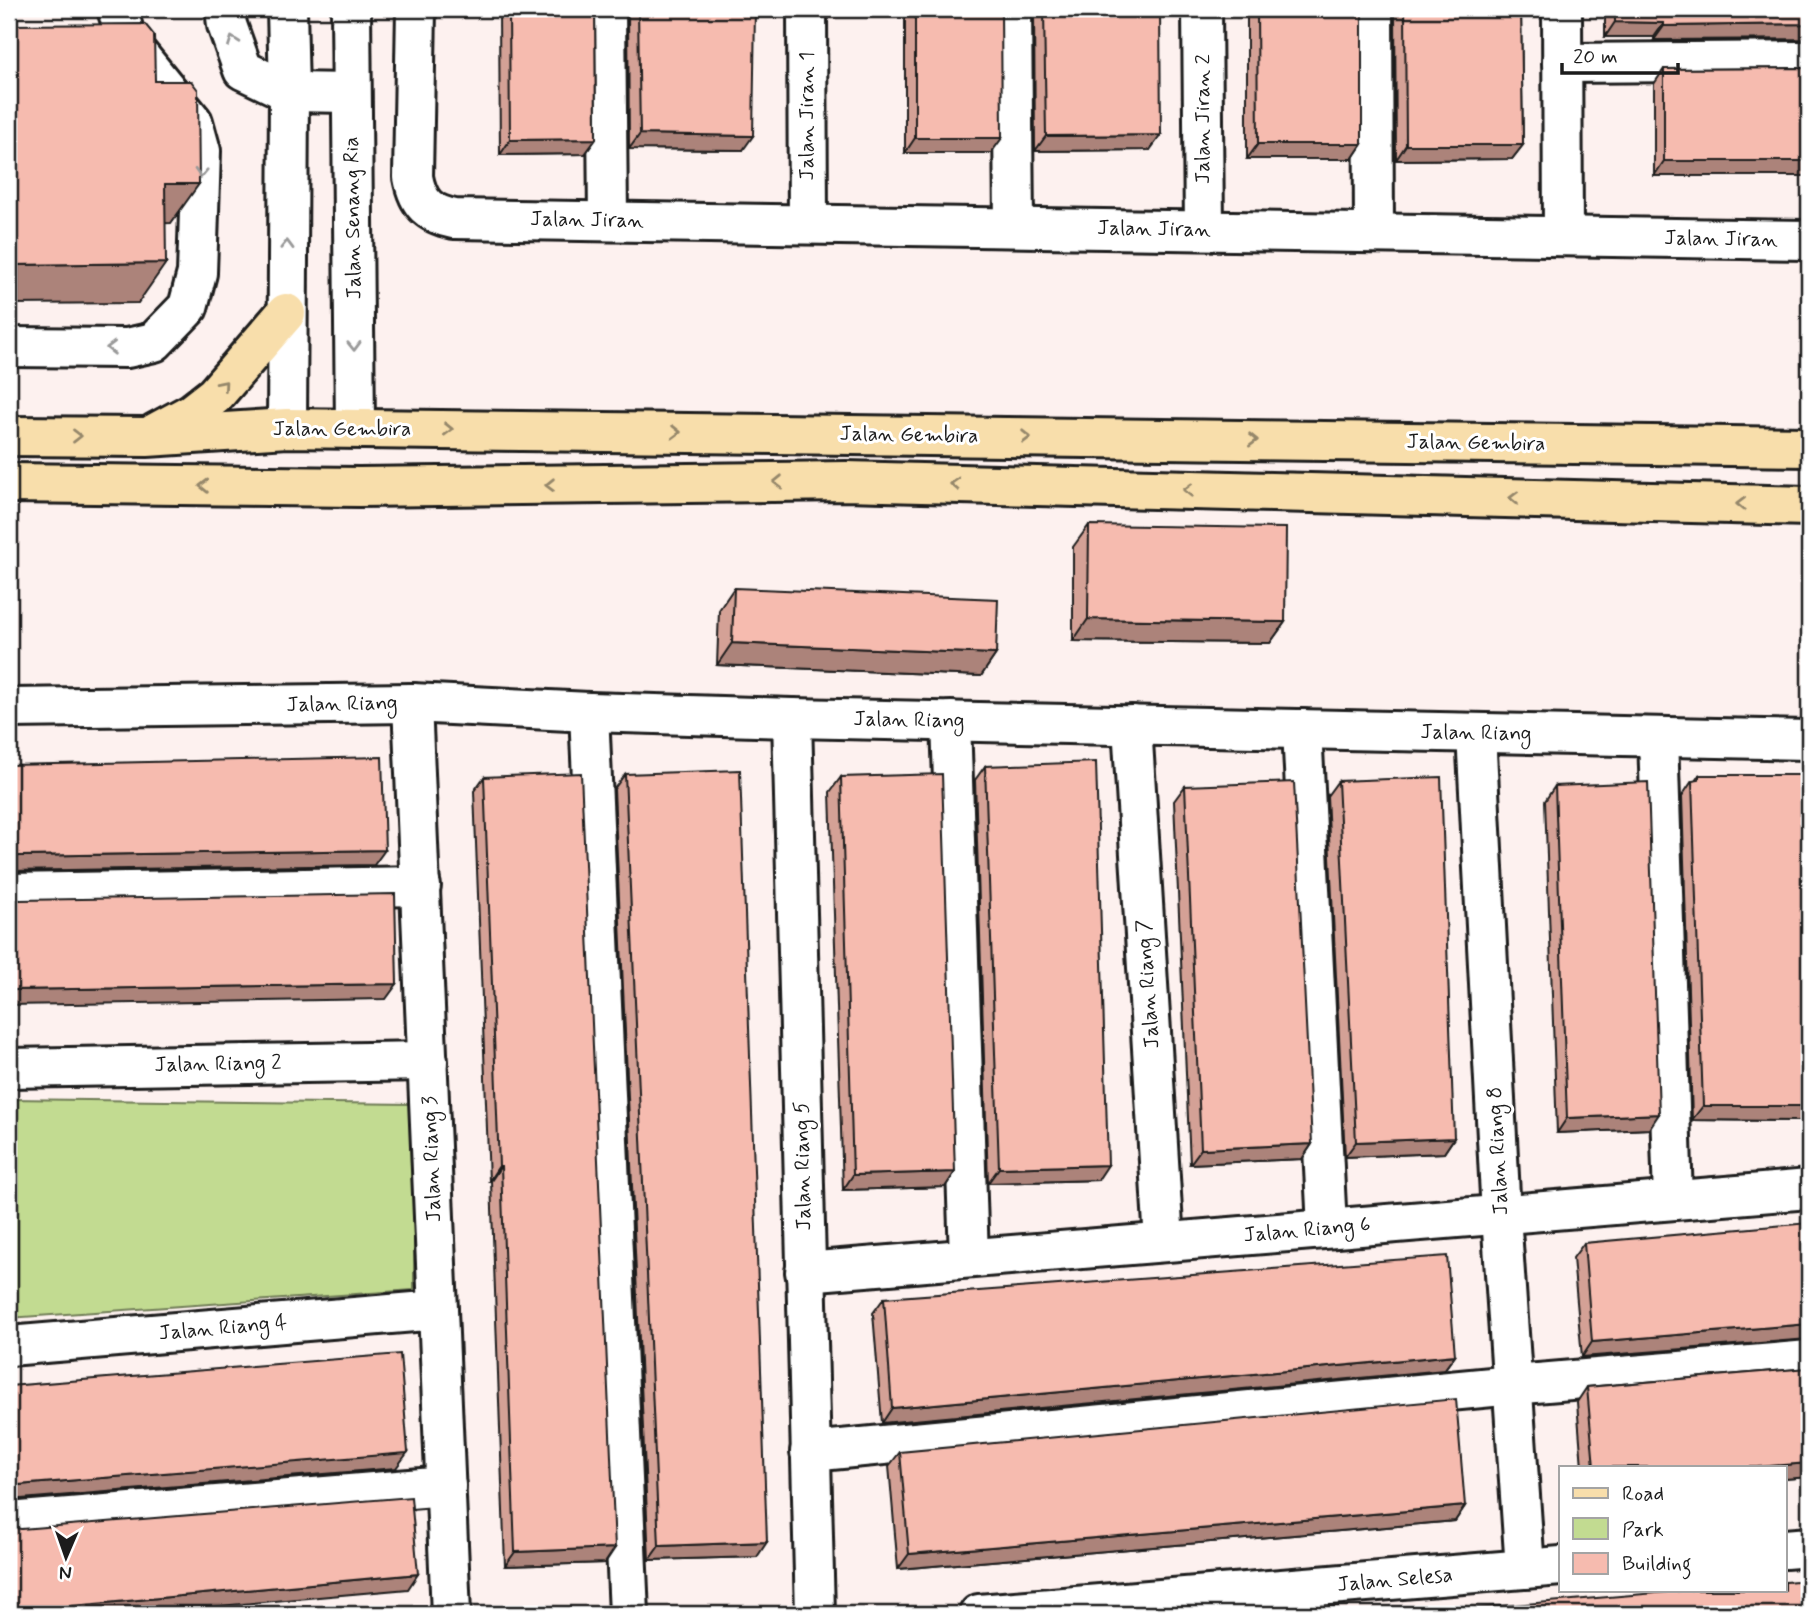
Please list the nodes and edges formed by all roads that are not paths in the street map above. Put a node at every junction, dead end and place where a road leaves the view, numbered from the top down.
1 (117, 9) edge
2 (225, 9) edge
3 (286, 9) edge
4 (351, 9) edge
5 (416, 9) edge
6 (606, 9) edge
7 (807, 9) edge
8 (1012, 9) edge
9 (1202, 9) edge
10 (1373, 9) edge
11 (1562, 9) edge
12 (1809, 61) edge
13 (1562, 63) junction
14 (289, 92) junction
15 (351, 93) junction
16 (608, 220) junction
17 (808, 224) junction
18 (1014, 227) junction
19 (1204, 230) junction
20 (1374, 233) junction
21 (1563, 236) junction
22 (1809, 240) edge
23 (286, 313) junction
24 (9, 347) edge
25 (287, 428) junction
26 (355, 428) junction
27 (9, 436) edge
28 (147, 437) junction
29 (1809, 447) edge
30 (318, 466) junction
31 (9, 483) edge
32 (272, 487) junction
33 (359, 487) junction
34 (1809, 506) edge
35 (412, 703) junction
36 (9, 708) edge
37 (589, 712) junction
38 (792, 718) junction
39 (951, 721) junction
40 (1132, 725) junction
41 (1302, 729) junction
42 (1476, 733) junction
43 (1658, 737) junction
44 (1809, 740) edge
45 (421, 886) junction
46 (9, 893) edge
47 (428, 1061) junction
48 (9, 1068) edge
49 (1809, 1189) edge
50 (1673, 1200) junction
51 (1501, 1215) junction
52 (1327, 1228) junction
53 (1164, 1242) junction
54 (969, 1258) junction
55 (805, 1272) junction
56 (438, 1310) junction
57 (9, 1346) edge
58 (1809, 1360) edge
59 (1513, 1385) junction
60 (810, 1452) junction
61 (446, 1486) junction
62 (9, 1522) edge
63 (1809, 1547) edge
64 (1786, 1549) edge
65 (1543, 1567) edge
66 (1317, 1601) edge
67 (451, 1614) edge
68 (629, 1614) edge
69 (815, 1614) edge
70 (979, 1614) edge

1 -> 24 street
14 -> 2 street
3 - 14 street
4 - 15 street, Jalan Senang Ria
5 - 16 street, Jalan Jiran
6 - 16 street
7 - 17 street, Jalan Jiran 1
8 - 18 street
9 - 19 street, Jalan Jiran 2
10 - 20 street
11 - 13 street
12 - 13 street
13 - 21 street
14 - 15 street
23 -> 14 street
15 -> 26 street, Jalan Senang Ria
16 - 17 street, Jalan Jiran
17 - 18 street, Jalan Jiran
18 - 19 street, Jalan Jiran
19 - 20 street, Jalan Jiran
20 - 21 street, Jalan Jiran
21 - 22 street, Jalan Jiran
23 - 25 street
28 -> 23 main road
25 - 26 main road, Jalan Gembira
25 - 28 main road, Jalan Gembira
25 - 30 main road
26 -> 29 main road, Jalan Gembira
26 - 30 main road
27 -> 28 main road, Jalan Gembira
30 - 32 main road
30 - 33 main road
32 -> 31 main road
32 - 33 main road
34 -> 33 main road
35 - 36 street, Jalan Riang
35 - 37 street, Jalan Riang
35 - 45 street, Jalan Riang 3
37 - 38 street, Jalan Riang
37 - 68 street
38 - 39 street, Jalan Riang
38 - 55 street, Jalan Riang 5
39 - 40 street, Jalan Riang
39 - 54 street
40 - 41 street, Jalan Riang
40 - 53 street, Jalan Riang 7
41 - 42 street, Jalan Riang
41 - 52 street
42 - 43 street, Jalan Riang
42 - 51 street, Jalan Riang 8
43 - 44 street, Jalan Riang
43 - 50 street
45 - 46 street
45 - 47 street, Jalan Riang 3
47 - 48 street, Jalan Riang 2
47 - 56 street, Jalan Riang 3
49 - 50 street, Jalan Riang 6
50 - 51 street, Jalan Riang 6
51 - 52 street, Jalan Riang 6
51 - 59 street, Jalan Riang 8
52 - 53 street, Jalan Riang 6
53 - 54 street, Jalan Riang 6
54 - 55 street, Jalan Riang 6
55 - 60 street, Jalan Riang 5
56 - 57 street, Jalan Riang 4
56 - 61 street, Jalan Riang 3
58 - 59 street
59 - 60 street
59 - 65 street, Jalan Riang 8
60 - 69 street, Jalan Riang 5
61 - 62 street
61 - 67 street, Jalan Riang 3
63 - 64 street
65 - 66 street, Jalan Selesa
66 - 70 street, Jalan Selesa

